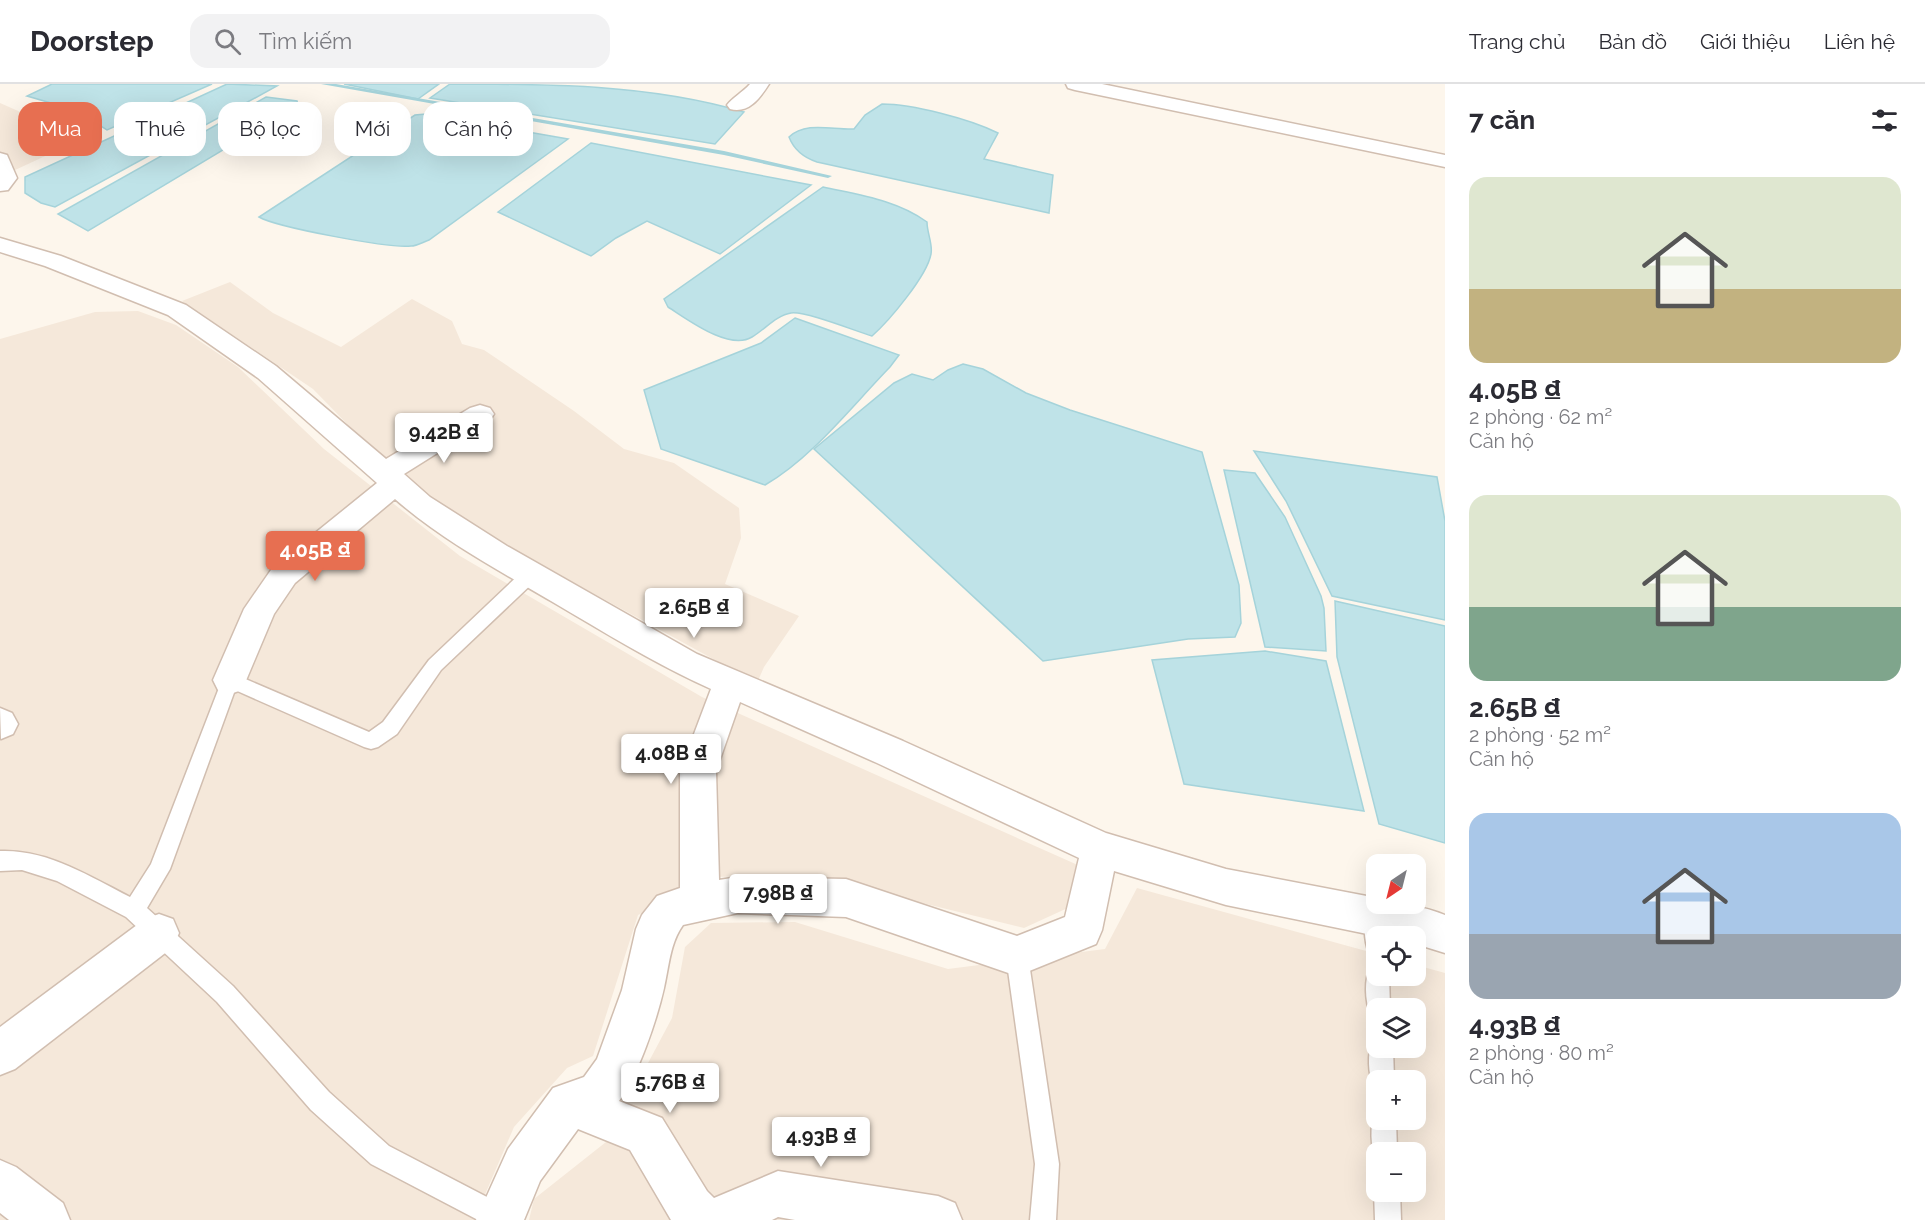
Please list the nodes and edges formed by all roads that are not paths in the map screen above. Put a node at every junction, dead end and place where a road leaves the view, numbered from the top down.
1 (760, 84) edge
2 (1075, 84) edge
3 (737, 105) dead end
4 (0, 159) edge
5 (1445, 161) edge
6 (0, 185) edge
7 (0, 245) edge
8 (480, 414) dead end
9 (389, 479) junction
10 (531, 574) junction
11 (230, 680) junction
12 (730, 683) junction
13 (1100, 849) junction
14 (0, 861) edge
15 (700, 902) junction
16 (146, 921) junction
17 (1366, 928) edge
18 (1426, 928) edge
19 (1445, 933) edge
20 (1017, 956) junction
21 (0, 1054) edge
22 (569, 1104) junction
23 (0, 1183) edge
24 (1387, 1202) edge
25 (500, 1219) edge
26 (46, 1220) edge
27 (703, 1220) edge
28 (717, 1220) edge
29 (938, 1220) edge
30 (1043, 1220) edge
31 (1388, 1220) edge

1 - 3 street
2 - 5 street
4 - 6 street
7 - 9 street
8 - 9 street
9 - 10 street
9 - 11 street
10 - 11 lane
10 - 12 street
11 - 16 lane
12 - 13 street
12 - 15 street
13 - 17 street
13 - 20 street
14 - 16 lane
15 - 20 street
15 - 22 street
16 - 21 street
16 - 25 lane
18 - 19 street
20 - 30 lane
22 - 25 street
22 - 27 street
23 - 26 street
24 - 31 lane
28 - 29 street

